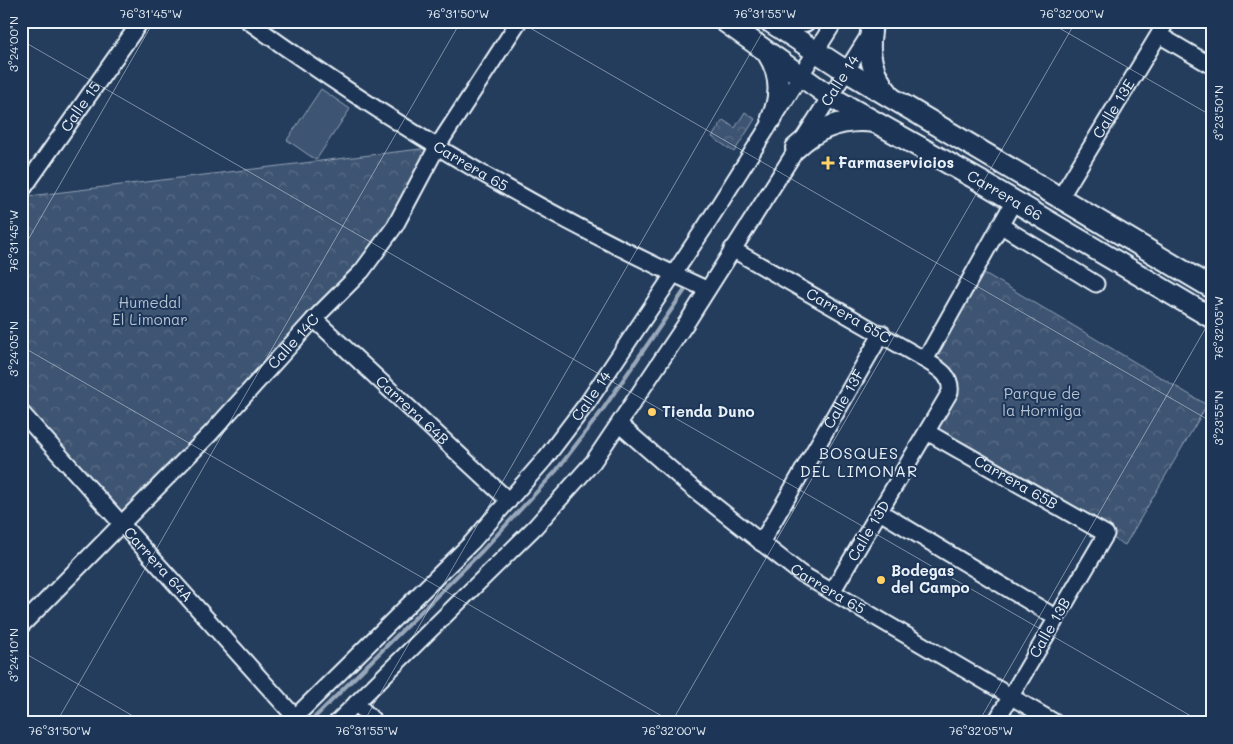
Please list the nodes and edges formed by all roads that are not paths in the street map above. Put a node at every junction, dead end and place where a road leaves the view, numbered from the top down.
1 (141, 21) edge
2 (248, 21) edge
3 (518, 21) edge
4 (724, 21) edge
5 (770, 21) edge
6 (804, 21) edge
7 (836, 21) edge
8 (874, 27) edge
9 (1163, 28) edge
10 (765, 51) junction
11 (816, 52) junction
12 (1212, 66) edge
13 (846, 71) junction
14 (800, 76) junction
15 (829, 96) junction
16 (900, 101) junction
17 (772, 118) junction
18 (882, 124) junction
19 (437, 147) junction
20 (796, 148) junction
21 (994, 158) junction
22 (980, 181) junction
23 (21, 192) edge
24 (1060, 198) junction
25 (1014, 201) junction
26 (1000, 225) junction
27 (732, 249) junction
28 (1146, 249) junction
29 (1132, 270) junction
30 (672, 274) junction
31 (1096, 284) dead end
32 (1212, 288) edge
33 (706, 290) junction
34 (1212, 318) edge
35 (314, 319) junction
36 (882, 333) junction
37 (926, 360) junction
38 (950, 392) joint
39 (21, 412) edge
40 (620, 425) junction
41 (928, 432) junction
42 (510, 501) junction
43 (880, 512) junction
44 (122, 524) junction
45 (1106, 534) joint
46 (761, 543) junction
47 (832, 592) junction
48 (1055, 618) junction
49 (21, 626) edge
50 (1010, 696) junction
51 (356, 703) junction
52 (292, 720) edge
53 (336, 723) edge
54 (376, 723) edge
55 (995, 723) edge
56 (1056, 723) edge

1 - 23 street, Calle 15
2 - 19 street, Carrera 65
3 - 19 street, Calle 14C
4 - 10 main road, Carrera 66
5 - 6 main road
5 - 11 main road, Carrera 66
7 - 11 street, Calle 14
8 - 13 street, Calle 14
8 - 16 main road
9 - 12 street
9 - 24 street, Calle 13E
10 - 14 main road, Carrera 66
10 - 17 main road
11 - 13 main road, Carrera 66
11 - 14 street, Calle 14
13 - 15 street, Calle 14
13 - 16 main road, Carrera 66
14 - 15 main road, Carrera 66
14 - 17 street, Calle 14
15 - 18 main road, Carrera 66
15 - 20 street, Calle 14
16 - 21 main road, Carrera 66
17 - 30 street, Calle 14
18 - 20 main road
18 - 22 main road, Carrera 66
19 - 30 street, Carrera 65
19 - 35 street, Calle 14C
20 - 27 street, Calle 14
21 - 22 main road
21 - 24 main road, Carrera 66
22 - 25 main road, Carrera 66
24 - 28 main road, Carrera 66
25 - 26 street
25 - 29 main road, Carrera 66
26 - 31 street
26 - 37 street
27 - 33 street, Calle 14
27 - 36 street, Carrera 65C
28 - 29 main road
28 - 32 main road, Carrera 66
29 - 34 main road, Carrera 66
30 - 33 street, Carrera 65
30 - 42 street, Calle 14
33 - 40 street, Calle 14
35 - 42 street, Carrera 64B
35 - 44 street, Calle 14C
36 - 37 street, Carrera 65C
36 - 46 street, Calle 13F
37 - 38 street, Carrera 65C
38 - 41 street, Calle 13D
39 - 44 street, Carrera 64A
40 - 46 street, Carrera 65
40 - 51 street, Calle 14
41 - 43 street, Calle 13D
41 - 45 street, Carrera 65B
42 - 52 street, Calle 14
43 - 47 street, Calle 13D
43 - 48 street
44 - 49 street, Calle 14C
44 - 52 street, Carrera 64A
45 - 48 street, Calle 13B
46 - 47 street, Carrera 65
47 - 50 street, Carrera 65
48 - 50 street, Calle 13B
50 - 55 street, Calle 13B
50 - 56 street, Carrera 65
51 - 53 street, Calle 14
51 - 54 street

